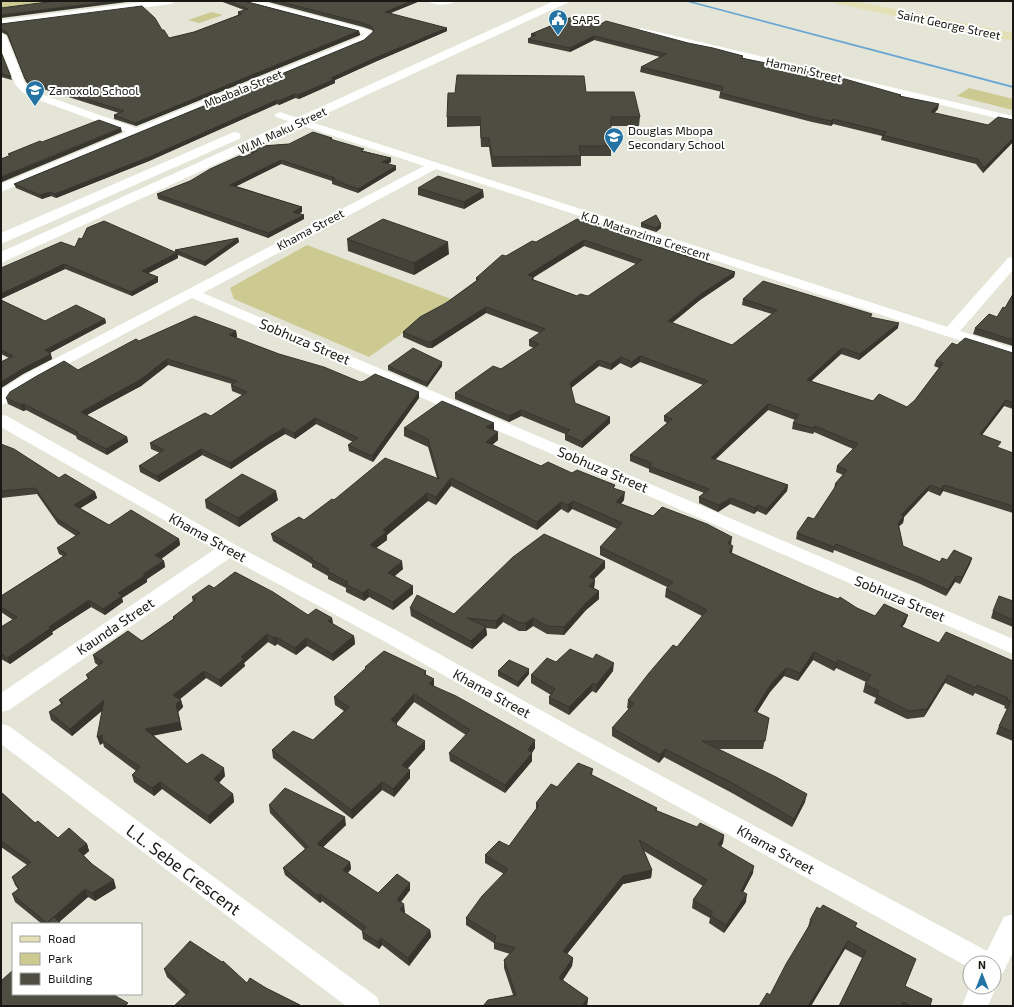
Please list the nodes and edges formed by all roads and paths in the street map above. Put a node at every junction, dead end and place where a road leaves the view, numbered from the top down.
1 (171, 1) edge
2 (248, 1) edge
3 (433, 1) edge
4 (450, 1) edge
5 (538, 1) edge
6 (563, 1) edge
7 (838, 1) edge
8 (878, 1) edge
9 (1, 23) edge
10 (1013, 28) edge
11 (641, 31) edge
12 (1, 36) edge
13 (1013, 37) edge
14 (329, 93) dead end
15 (301, 106) dead end
16 (280, 115) junction
17 (1013, 119) edge
18 (265, 122) dead end
19 (300, 122) junction
20 (244, 131) dead end
21 (136, 132) junction
22 (432, 166) junction
23 (1, 188) edge
24 (1, 239) edge
25 (1, 258) edge
26 (1013, 261) edge
27 (192, 293) junction
28 (950, 333) junction
29 (1013, 354) edge
30 (1, 400) edge
31 (1, 420) edge
32 (229, 549) junction
33 (1013, 647) edge
34 (1, 704) edge
35 (1, 732) edge
36 (1013, 925) edge
37 (970, 955) edge
38 (999, 955) edge
39 (979, 995) edge
40 (367, 1006) edge
41 (974, 1006) edge

1 - 9 street
2 - 21 street, Mbabala Street
3 - 4 street
5 - 14 street, W.M. Maku Street
6 - 19 street, W.M. Maku Street
7 - 13 main road, Saint George Street
8 - 10 main road, Saint George Street
11 - 17 street, Hamani Street
12 - 21 street
15 - 16 street, W.M. Maku Street
16 - 18 street, W.M. Maku Street
16 - 19 street, K.D. Matanzima Crescent
19 - 22 street, K.D. Matanzima Crescent
19 - 25 street, W.M. Maku Street
20 - 24 street, W.M. Maku Street
21 - 23 street, Mbabala Street
22 - 27 street, Khama Street
22 - 28 street, K.D. Matanzima Crescent
26 - 28 street
27 - 30 street, Khama Street
27 - 33 street, Sobhuza Street
28 - 29 street, K.D. Matanzima Crescent
31 - 32 street, Khama Street
32 - 34 street, Kaunda Street
32 - 37 street, Khama Street
35 - 40 street, L.L. Sebe Crescent
36 - 38 street
39 - 41 street

